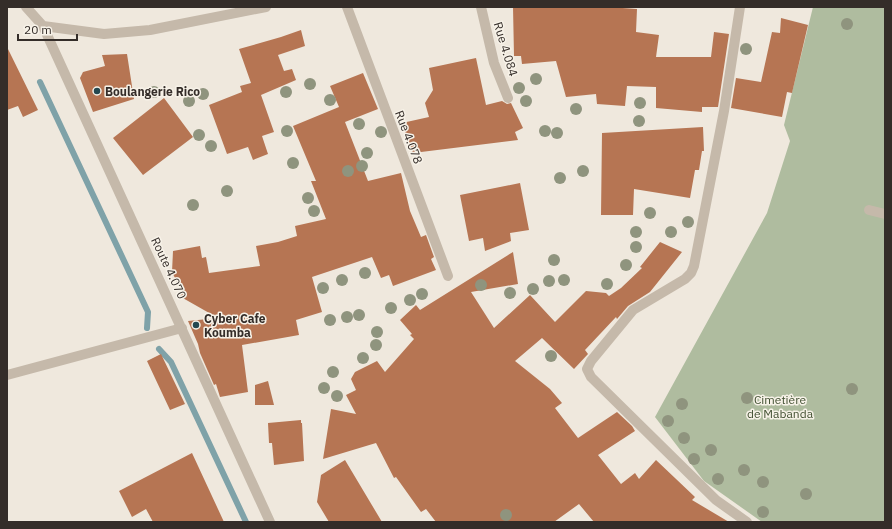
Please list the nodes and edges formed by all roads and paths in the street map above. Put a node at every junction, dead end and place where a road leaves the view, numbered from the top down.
1 (26, 7) edge
2 (266, 7) edge
3 (347, 7) edge
4 (481, 7) edge
5 (740, 7) edge
6 (43, 26) junction
7 (508, 98) dead end
8 (869, 210) dead end
9 (885, 214) edge
10 (448, 276) dead end
11 (182, 328) junction
12 (7, 375) edge
13 (270, 522) edge
14 (747, 522) edge

1 - 6 street, Route 4.070
2 - 6 street
3 - 10 street, Rue 4.078
4 - 7 street, Rue 4.084
5 - 14 street
6 - 11 street, Route 4.070
8 - 9 street
11 - 12 street
11 - 13 street, Route 4.070

